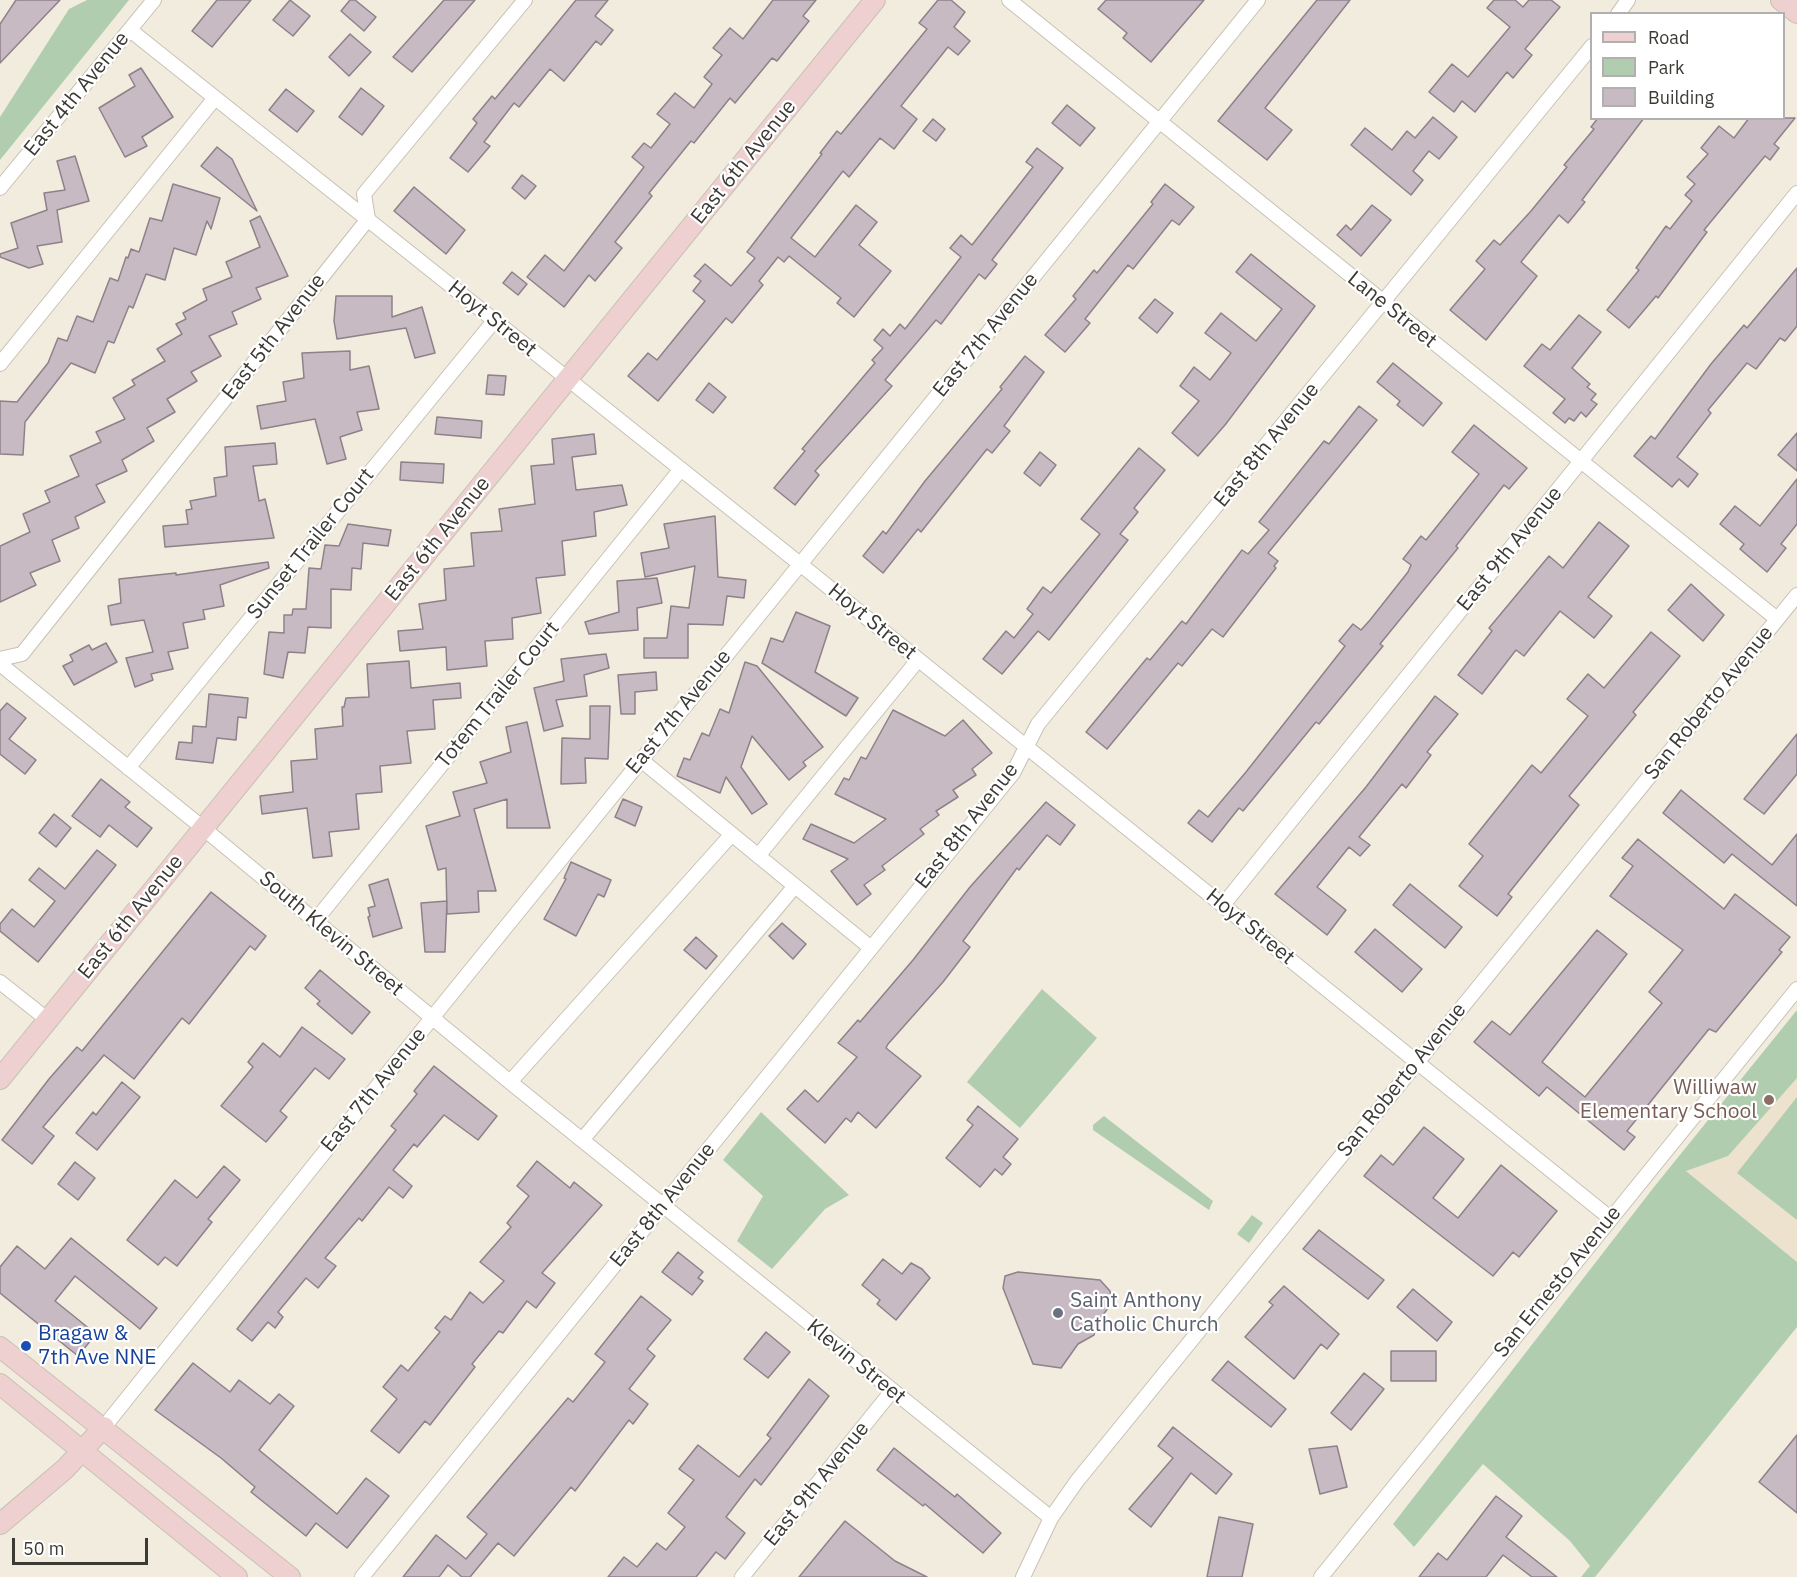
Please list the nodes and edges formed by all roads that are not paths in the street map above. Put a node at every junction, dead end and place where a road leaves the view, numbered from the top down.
1 (154, 0) edge
2 (525, 0) edge
3 (875, 0) edge
4 (1009, 0) edge
5 (1258, 0) edge
6 (1781, 0) edge
7 (1797, 13) edge
8 (130, 30) junction
9 (1590, 48) edge
10 (216, 98) junction
11 (1160, 120) junction
12 (0, 188) edge
13 (1797, 193) edge
14 (368, 219) junction
15 (1383, 304) junction
16 (494, 321) junction
17 (0, 364) edge
18 (567, 380) junction
19 (1581, 461) junction
20 (681, 469) junction
21 (800, 564) junction
22 (1797, 595) edge
23 (1777, 619) junction
24 (0, 659) edge
25 (918, 660) junction
26 (0, 664) edge
27 (1026, 748) junction
28 (641, 760) junction
29 (128, 768) junction
30 (203, 828) junction
31 (732, 834) junction
32 (758, 856) junction
33 (795, 886) junction
34 (1223, 905) junction
35 (315, 921) junction
36 (871, 948) junction
37 (0, 982) edge
38 (1797, 989) edge
39 (432, 1018) junction
40 (48, 1020) junction
41 (1417, 1062) junction
42 (0, 1079) edge
43 (510, 1082) junction
44 (582, 1140) junction
45 (663, 1205) junction
46 (1610, 1218) junction
47 (0, 1347) edge
48 (0, 1384) edge
49 (892, 1391) junction
50 (104, 1427) junction
51 (82, 1452) junction
52 (1051, 1518) junction
53 (0, 1524) edge
54 (237, 1577) edge
55 (290, 1577) edge
56 (362, 1577) edge
57 (742, 1577) edge
58 (1023, 1577) edge
59 (1321, 1577) edge

1 - 8 street, East 4th Avenue
2 - 14 street
3 - 18 street, East 6th Avenue
4 - 11 street, Lane Street
5 - 11 street, East 7th Avenue
6 - 7 street
8 - 10 street, Hoyt Street
8 - 12 street, East 4th Avenue
9 - 15 street, East 8th Avenue
10 - 14 street, Hoyt Street
10 - 17 street
11 - 15 street, Lane Street
11 - 21 street, East 7th Avenue
13 - 19 street, East 9th Avenue
14 - 16 street, Hoyt Street
14 - 24 street, East 5th Avenue
15 - 19 street, Lane Street
15 - 27 street, East 8th Avenue
16 - 18 street, Hoyt Street
16 - 29 street, Sunset Trailer Court
18 - 20 street, Hoyt Street
18 - 30 street, East 6th Avenue
19 - 23 street, Lane Street
19 - 34 street, East 9th Avenue
20 - 21 street, Hoyt Street
20 - 35 street, Totem Trailer Court
21 - 25 street, Hoyt Street
21 - 28 street, East 7th Avenue
22 - 23 street, San Roberto Avenue
23 - 41 street, San Roberto Avenue
25 - 27 street, Hoyt Street
25 - 32 street
26 - 29 street, South Klevin Street
27 - 34 street, Hoyt Street
27 - 36 street, East 8th Avenue
28 - 31 street
28 - 39 street, East 7th Avenue
29 - 30 street, South Klevin Street
30 - 35 street, South Klevin Street
30 - 40 street, East 6th Avenue
31 - 32 street
31 - 43 street
32 - 33 street
33 - 36 street
33 - 44 street
34 - 41 street, Hoyt Street
35 - 39 street, South Klevin Street
36 - 45 street, East 8th Avenue
37 - 40 street
38 - 46 street, San Ernesto Avenue
39 - 43 street, South Klevin Street
39 - 50 street, East 7th Avenue
40 - 42 street, East 6th Avenue
41 - 46 street, Hoyt Street
41 - 52 street, San Roberto Avenue
43 - 44 street, South Klevin Street
44 - 45 street, South Klevin Street
45 - 49 street, Klevin Street
45 - 56 street, East 8th Avenue
46 - 59 street, San Ernesto Avenue
47 - 50 street
48 - 51 street
49 - 52 street, Klevin Street
49 - 57 street, East 9th Avenue
50 - 51 street
50 - 55 street
51 - 53 street
51 - 54 street
52 - 58 street, San Roberto Avenue

